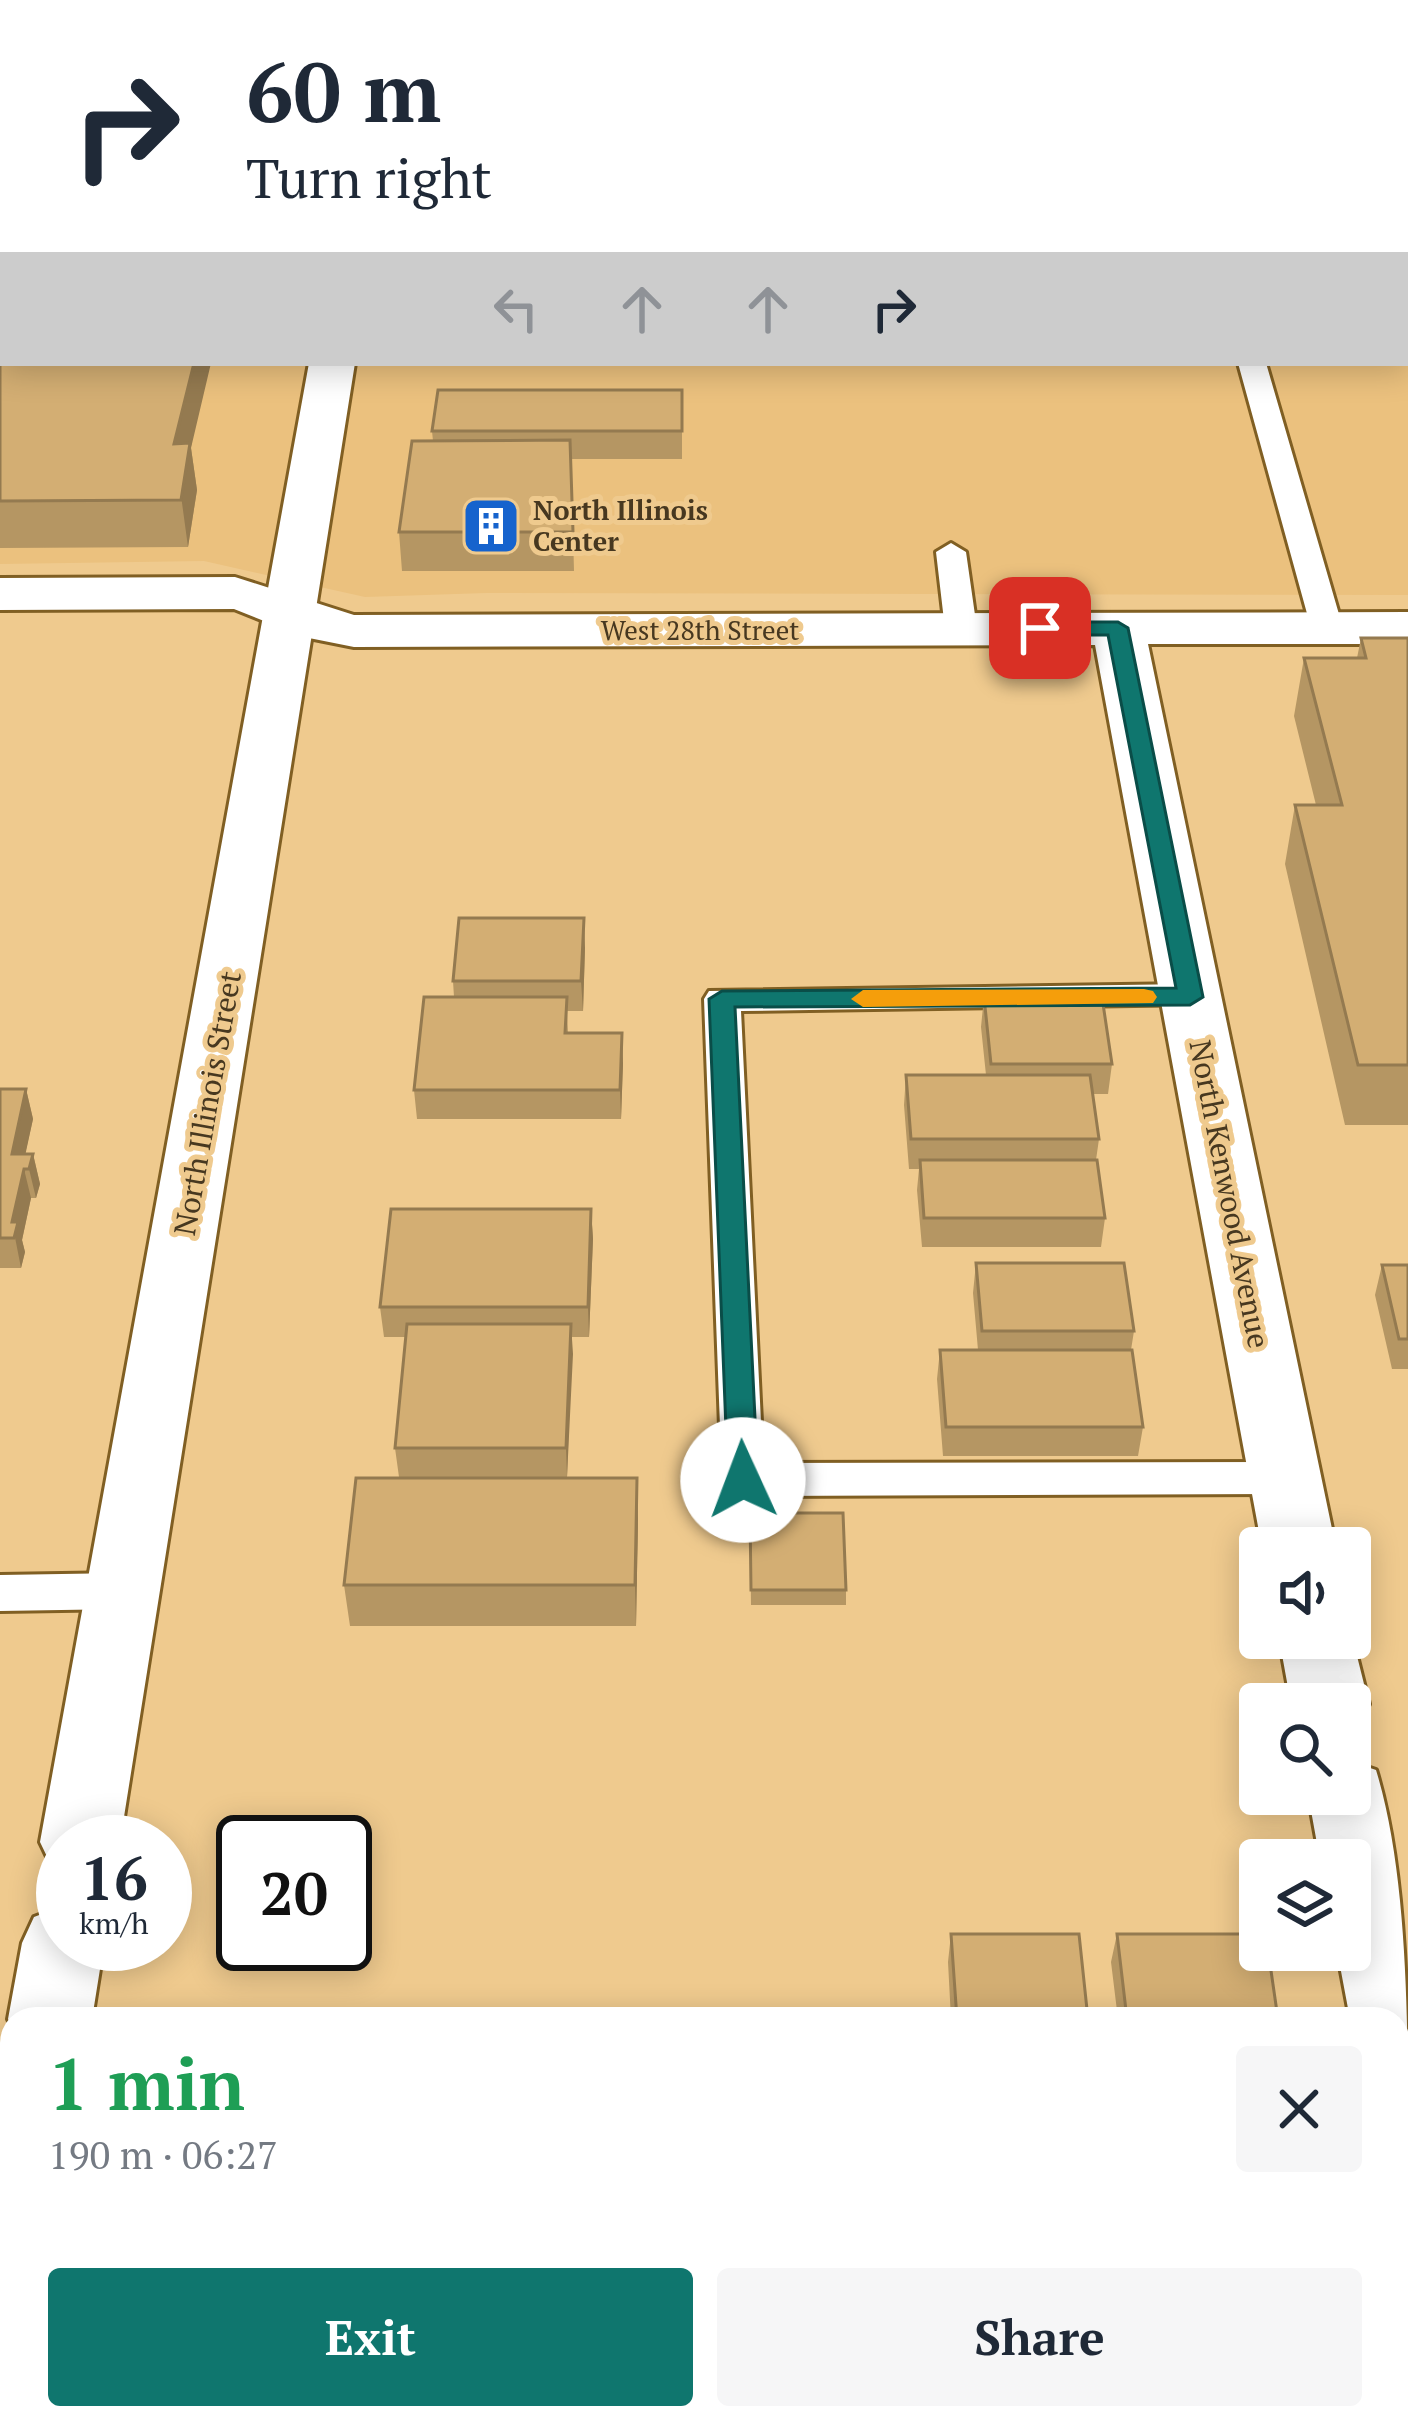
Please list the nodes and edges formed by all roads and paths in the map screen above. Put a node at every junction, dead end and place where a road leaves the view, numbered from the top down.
1 (332, 366) edge
2 (1253, 366) edge
3 (951, 552) dead end
4 (0, 594) edge
5 (291, 612) junction
6 (1118, 628) junction
7 (1327, 628) junction
8 (1408, 628) edge
9 (961, 629) junction
10 (1190, 997) junction
11 (1286, 1478) junction
12 (1295, 1527) edge
13 (124, 1591) junction
14 (0, 1593) edge
15 (85, 1815) edge
16 (1352, 1815) edge
17 (58, 1971) edge
18 (52, 2007) edge
19 (1390, 2007) edge

1 - 5 street, North Illinois Street
2 - 7 lane
3 - 9 lane
4 - 5 street, West 28th Street
5 - 9 street, West 28th Street
5 - 13 street, North Illinois Street
6 - 7 street, West 28th Street
6 - 9 street, West 28th Street
6 - 10 street, North Kenwood Avenue
7 - 8 street, West 28th Street
10 - 11 street, North Kenwood Avenue
10 - 11 lane
11 - 12 street, North Kenwood Avenue
13 - 14 lane
13 - 15 street, North Illinois Street
16 - 19 street
17 - 18 street

